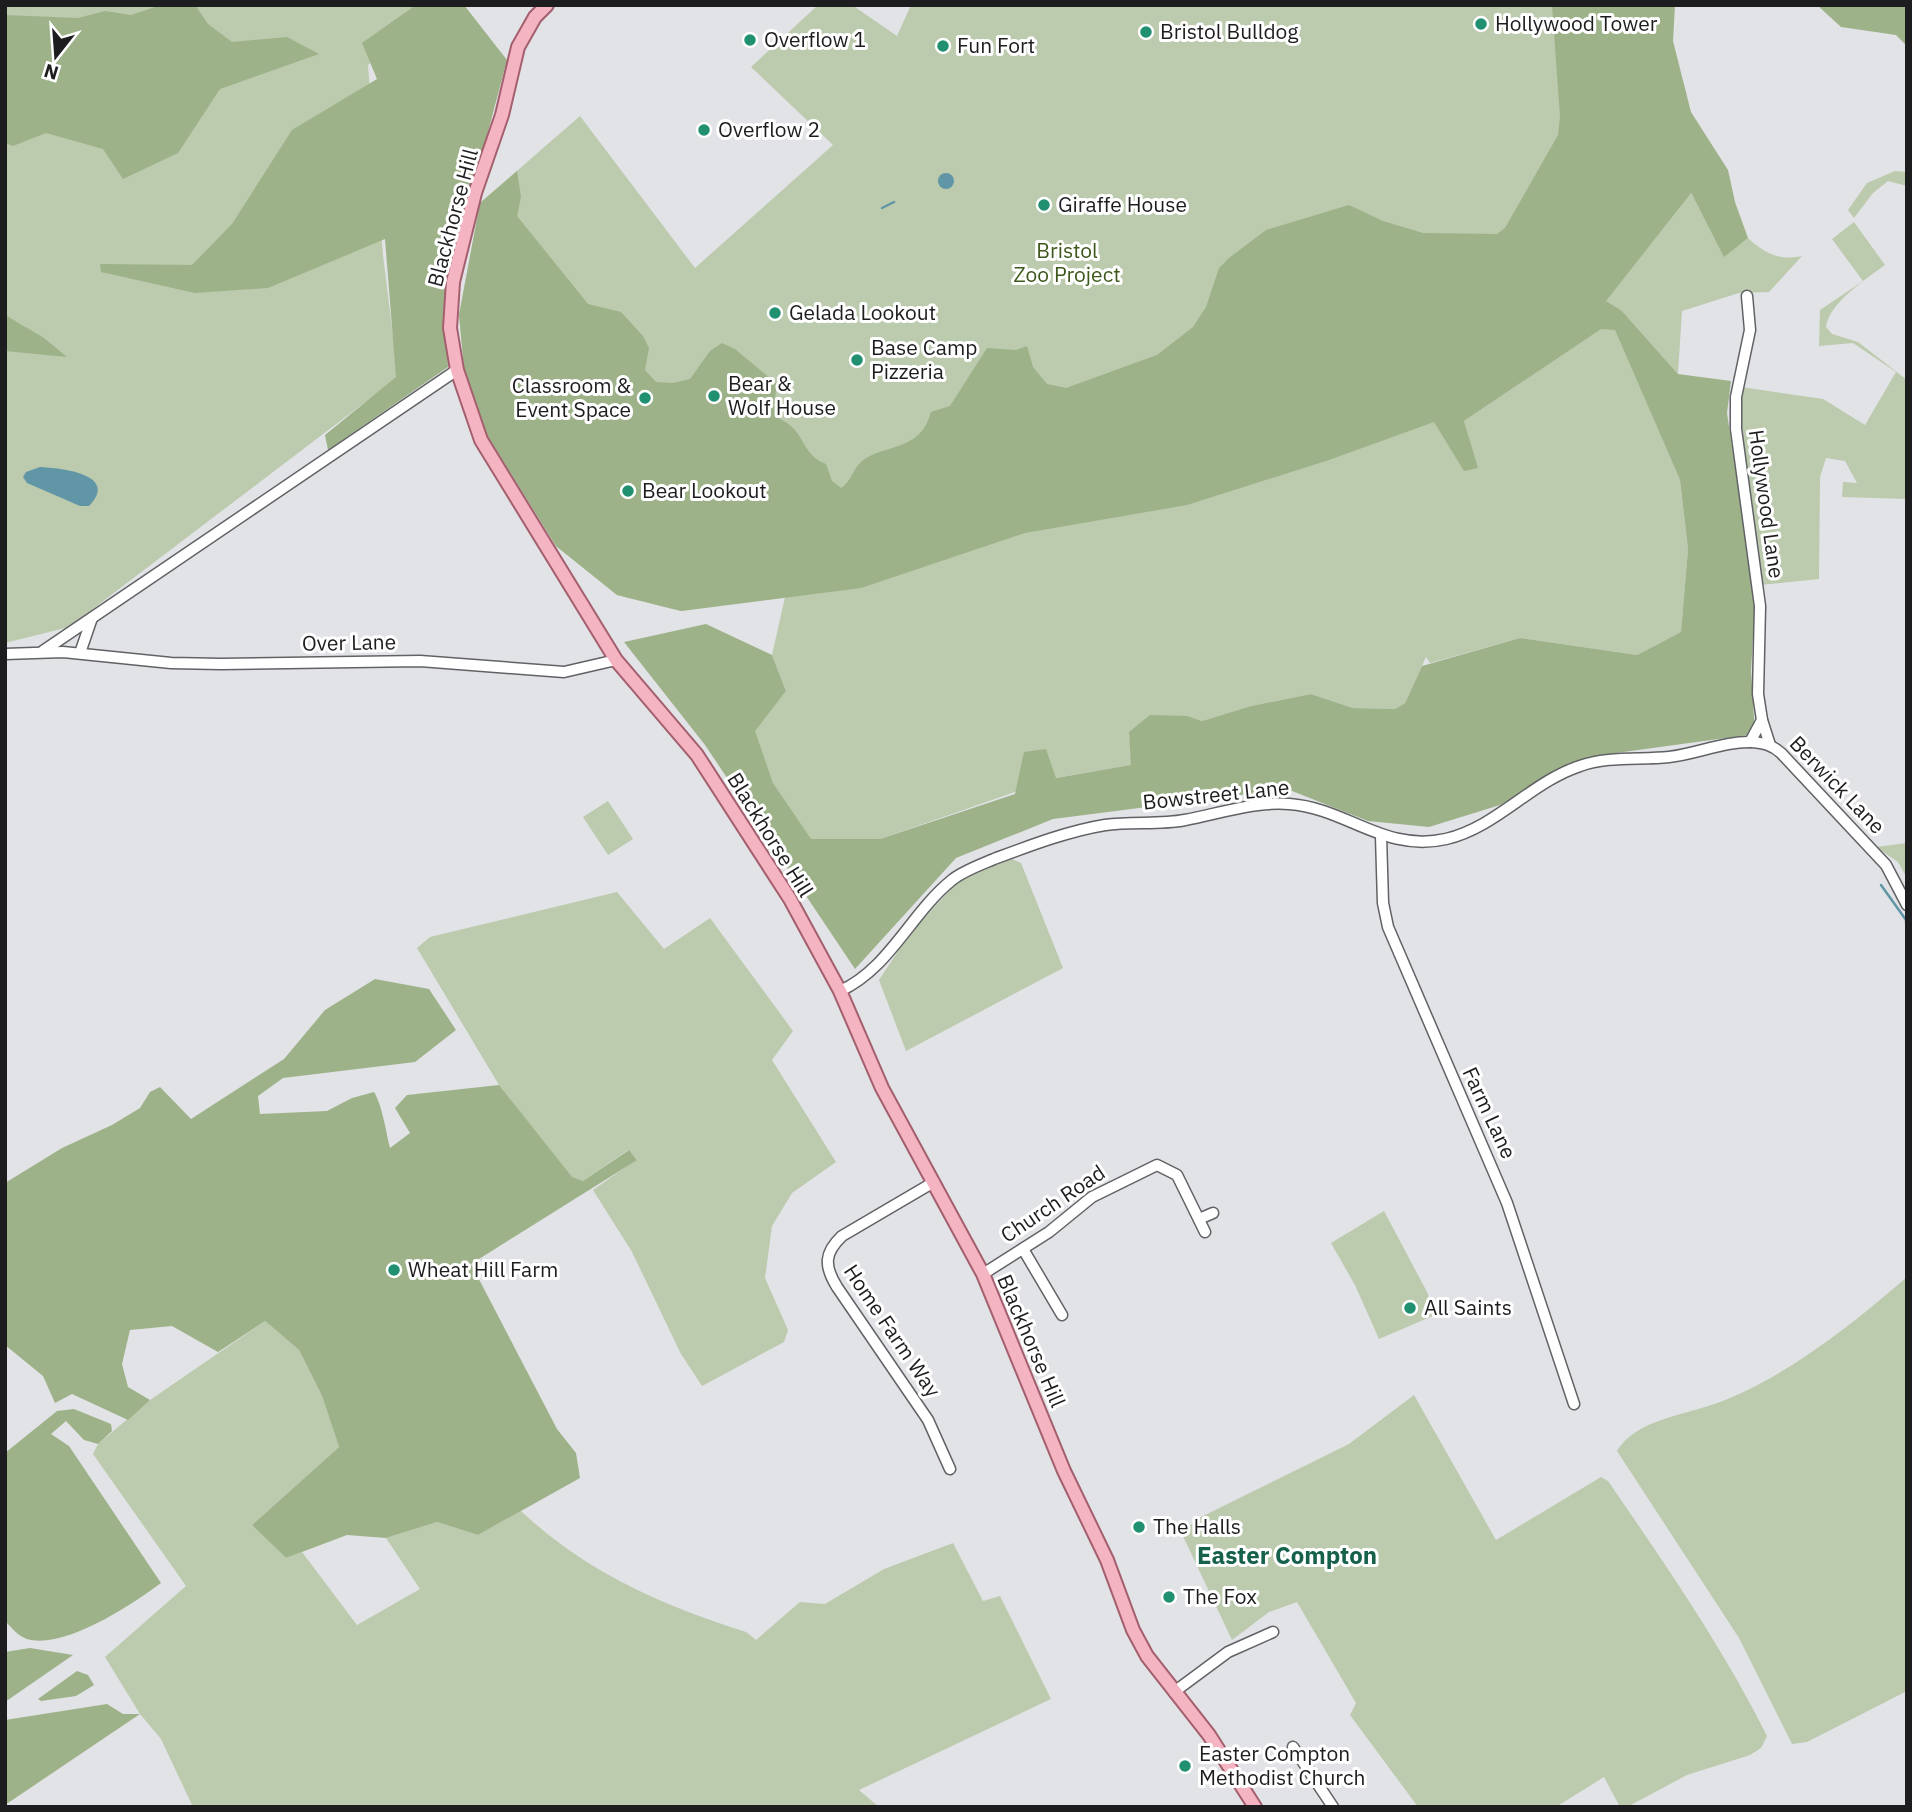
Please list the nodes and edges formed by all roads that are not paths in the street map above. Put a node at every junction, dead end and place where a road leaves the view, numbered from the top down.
1 (547, 5) edge
2 (1747, 296) dead end
3 (457, 370) junction
4 (93, 618) junction
5 (43, 651) junction
6 (80, 653) junction
7 (5, 654) edge
8 (616, 660) junction
9 (1762, 720) junction
10 (1750, 742) junction
11 (1770, 745) junction
12 (1381, 836) junction
13 (1907, 905) edge
14 (840, 990) junction
15 (934, 1182) junction
16 (1213, 1213) dead end
17 (1199, 1219) junction
18 (1205, 1232) dead end
19 (1023, 1249) junction
20 (983, 1274) junction
21 (1062, 1315) dead end
22 (1574, 1404) dead end
23 (950, 1469) dead end
24 (1273, 1632) dead end
25 (1174, 1692) junction
26 (1293, 1747) dead end
27 (1255, 1807) edge
28 (1333, 1807) edge

1 - 3 main road, Blackhorse Hill
2 - 9 street, Hollywood Lane
3 - 4 street, Over Lane
3 - 8 main road, Blackhorse Hill
4 - 5 street, Over Lane
4 - 6 street
5 - 6 street, Over Lane
5 - 7 street, Over Lane
6 - 8 street, Over Lane
8 - 14 main road, Blackhorse Hill
9 - 10 street
9 - 11 street, Hollywood Lane
10 - 11 street, Berwick Lane
10 - 12 street, Bowstreet Lane
11 - 13 street, Berwick Lane
12 - 14 street, Bowstreet Lane
12 - 22 street, Farm Lane
14 - 15 main road, Blackhorse Hill
15 - 20 main road, Blackhorse Hill
15 - 23 street, Home Farm Way
16 - 17 street
17 - 18 street, Church Road
17 - 19 street, Church Road
19 - 20 street, Church Road
19 - 21 street
20 - 25 main road, Blackhorse Hill
24 - 25 street
25 - 27 main road, Blackhorse Hill
26 - 28 street

